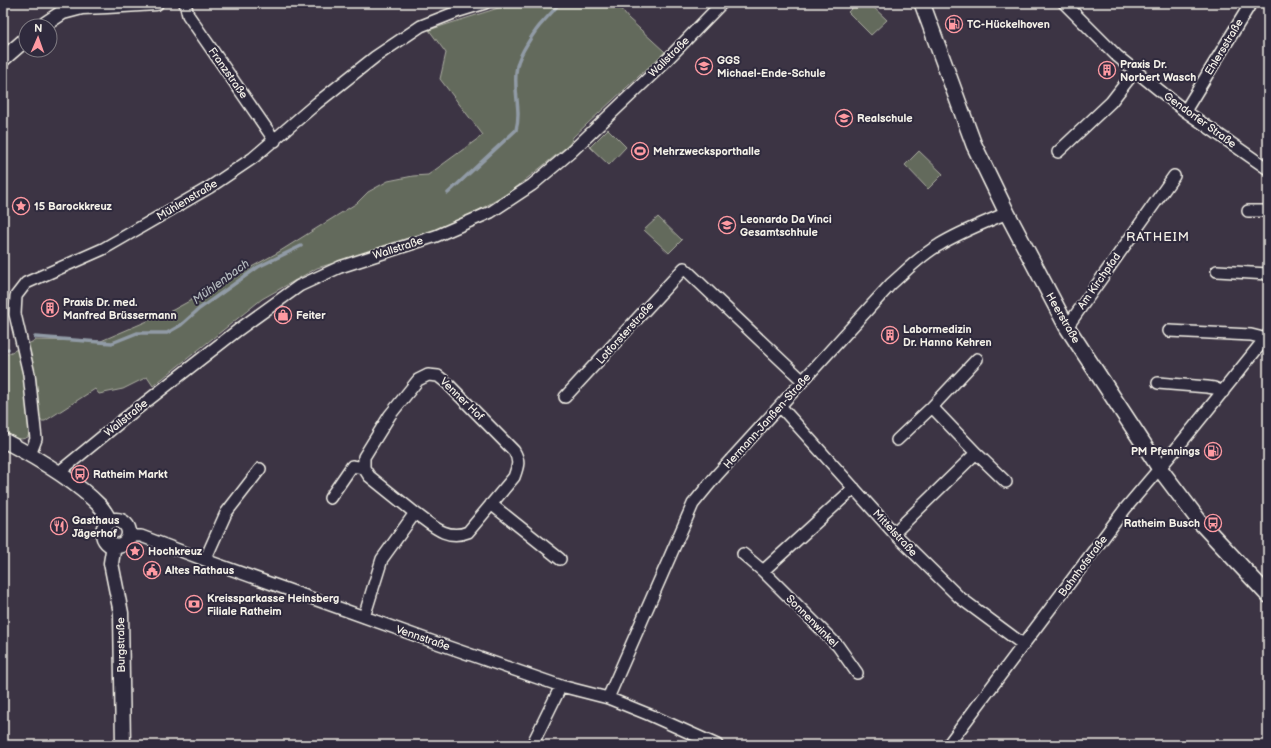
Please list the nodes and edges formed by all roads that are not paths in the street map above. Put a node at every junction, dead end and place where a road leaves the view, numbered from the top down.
1 (156, 3) edge
2 (185, 3) edge
3 (485, 3) edge
4 (722, 3) edge
5 (922, 3) edge
6 (1064, 3) edge
7 (1251, 3) edge
8 (81, 5) edge
9 (54, 18) edge
10 (18, 46) edge
11 (3, 59) edge
12 (1135, 71) junction
13 (1185, 112) junction
14 (275, 141) junction
15 (1058, 152) dead end
16 (1268, 170) edge
17 (1174, 176) dead end
18 (1248, 211) dead end
19 (1268, 211) edge
20 (1007, 213) junction
21 (1217, 271) dead end
22 (1268, 274) edge
23 (1067, 327) junction
24 (1169, 331) dead end
25 (1266, 337) edge
26 (977, 359) dead end
27 (803, 381) junction
28 (1158, 383) dead end
29 (1223, 392) junction
30 (566, 398) dead end
31 (780, 406) junction
32 (932, 407) junction
33 (3, 440) edge
34 (897, 440) dead end
35 (976, 454) junction
36 (30, 455) junction
37 (364, 468) junction
38 (260, 469) dead end
39 (1160, 469) junction
40 (58, 473) junction
41 (1006, 482) dead end
42 (854, 488) junction
43 (330, 498) dead end
44 (491, 504) junction
45 (415, 514) junction
46 (110, 522) junction
47 (894, 533) junction
48 (128, 536) junction
49 (114, 545) junction
50 (743, 554) dead end
51 (560, 559) dead end
52 (205, 560) junction
53 (763, 571) junction
54 (1268, 595) edge
55 (364, 617) junction
56 (1024, 645) junction
57 (857, 673) dead end
58 (561, 686) junction
59 (608, 698) junction
60 (123, 745) edge
61 (532, 745) edge
62 (717, 745) edge
63 (948, 745) edge

1 - 8 street
2 - 14 street, Franzstraße
3 - 14 street, Mühlenstraße
4 - 40 street, Wallstraße
5 - 20 main road, Heerstraße
6 - 12 street, Gendorfer Straße
7 - 13 street, Ehlersstraße
8 - 9 street
10 - 11 street
12 - 13 street, Gendorfer Straße
12 - 15 street
13 - 16 street, Gendorfer Straße
14 - 36 street, Mühlenstraße
17 - 23 street, Am Kirchpfad
18 - 19 street
20 - 23 main road, Heerstraße
20 - 27 street, Hermann-Janßen-Straße
21 - 22 street
23 - 39 main road, Heerstraße
24 - 25 street, Bahnhofstraße
25 - 29 street, Bahnhofstraße
26 - 32 street
27 - 30 street, Lotforsterstraße
27 - 31 street, Hermann-Janßen-Straße
28 - 29 street
29 - 39 street, Bahnhofstraße
31 - 42 street, Mittelstraße
31 - 59 street, Hermann-Janßen-Straße
32 - 34 street
32 - 35 street
33 - 36 street
35 - 41 street
35 - 47 street
36 - 40 street
37 - 43 street
37 - 44 street, Venner Hof
37 - 45 street, Venner Hof
38 - 52 street
39 - 54 main road, Heerstraße
39 - 56 street, Bahnhofstraße
40 - 46 street
42 - 47 street, Mittelstraße
42 - 53 street
44 - 45 street, Venner Hof
44 - 51 street
45 - 55 street
46 - 48 street
46 - 49 street
47 - 56 street, Mittelstraße
48 - 49 street
48 - 52 street, Vennstraße
49 - 60 street, Burgstraße
50 - 53 street, Sonnenwinkel
52 - 55 street, Vennstraße
53 - 57 street, Sonnenwinkel
55 - 58 street, Vennstraße
56 - 63 street, Bahnhofstraße
58 - 59 street, Vennstraße
58 - 61 street
59 - 62 street, Vennstraße

